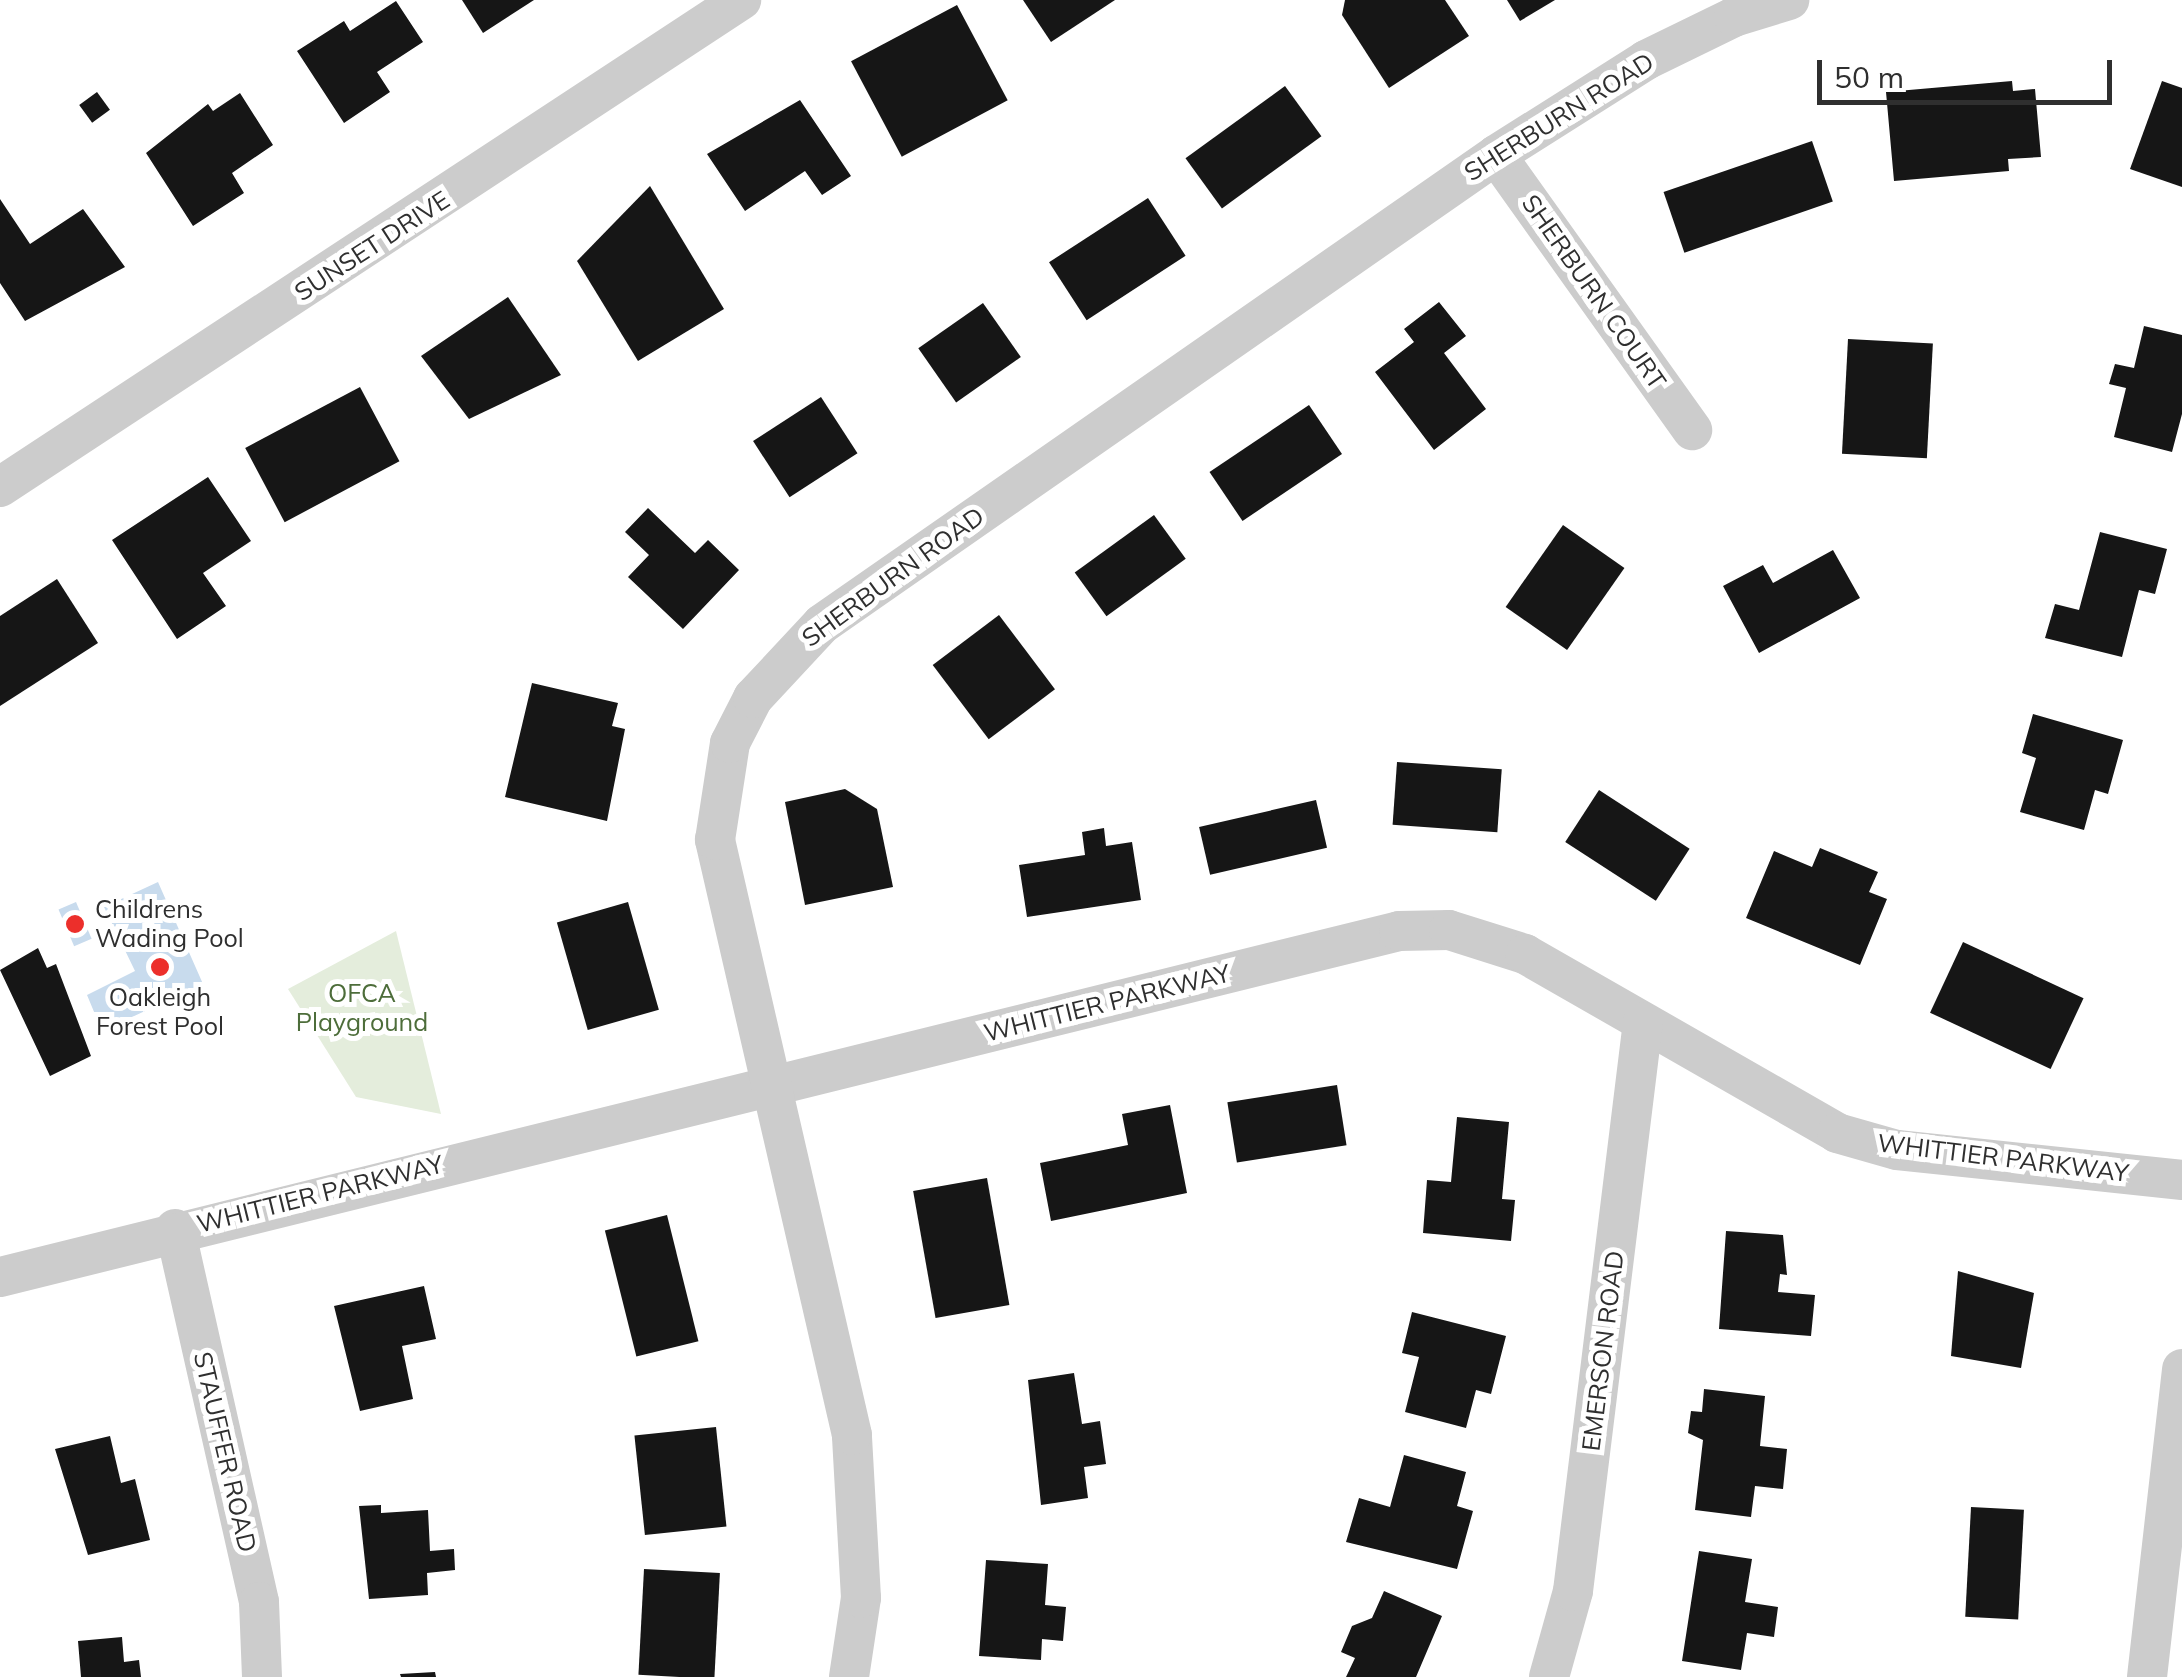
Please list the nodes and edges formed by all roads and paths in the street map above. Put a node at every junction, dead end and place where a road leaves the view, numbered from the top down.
1 (740, 0) edge
2 (1789, 0) edge
3 (1496, 155) junction
4 (1692, 430) dead end
5 (0, 487) edge
6 (1643, 1022) junction
7 (773, 1085) junction
8 (2182, 1180) edge
9 (176, 1229) junction
10 (0, 1277) edge
11 (2182, 1370) edge
12 (262, 1677) edge
13 (850, 1677) edge
14 (1549, 1677) edge
15 (2147, 1677) edge

1 - 5 street, SUNSET DRIVE
2 - 3 street, SHERBURN ROAD
3 - 4 street, SHERBURN COURT
3 - 7 street, SHERBURN ROAD
6 - 7 street, WHITTIER PARKWAY
6 - 8 street, WHITTIER PARKWAY
6 - 14 street, EMERSON ROAD
7 - 9 street, WHITTIER PARKWAY
7 - 13 street, SHERBURN ROAD
9 - 10 street, WHITTIER PARKWAY
9 - 12 street, STAUFFER ROAD
11 - 15 street

